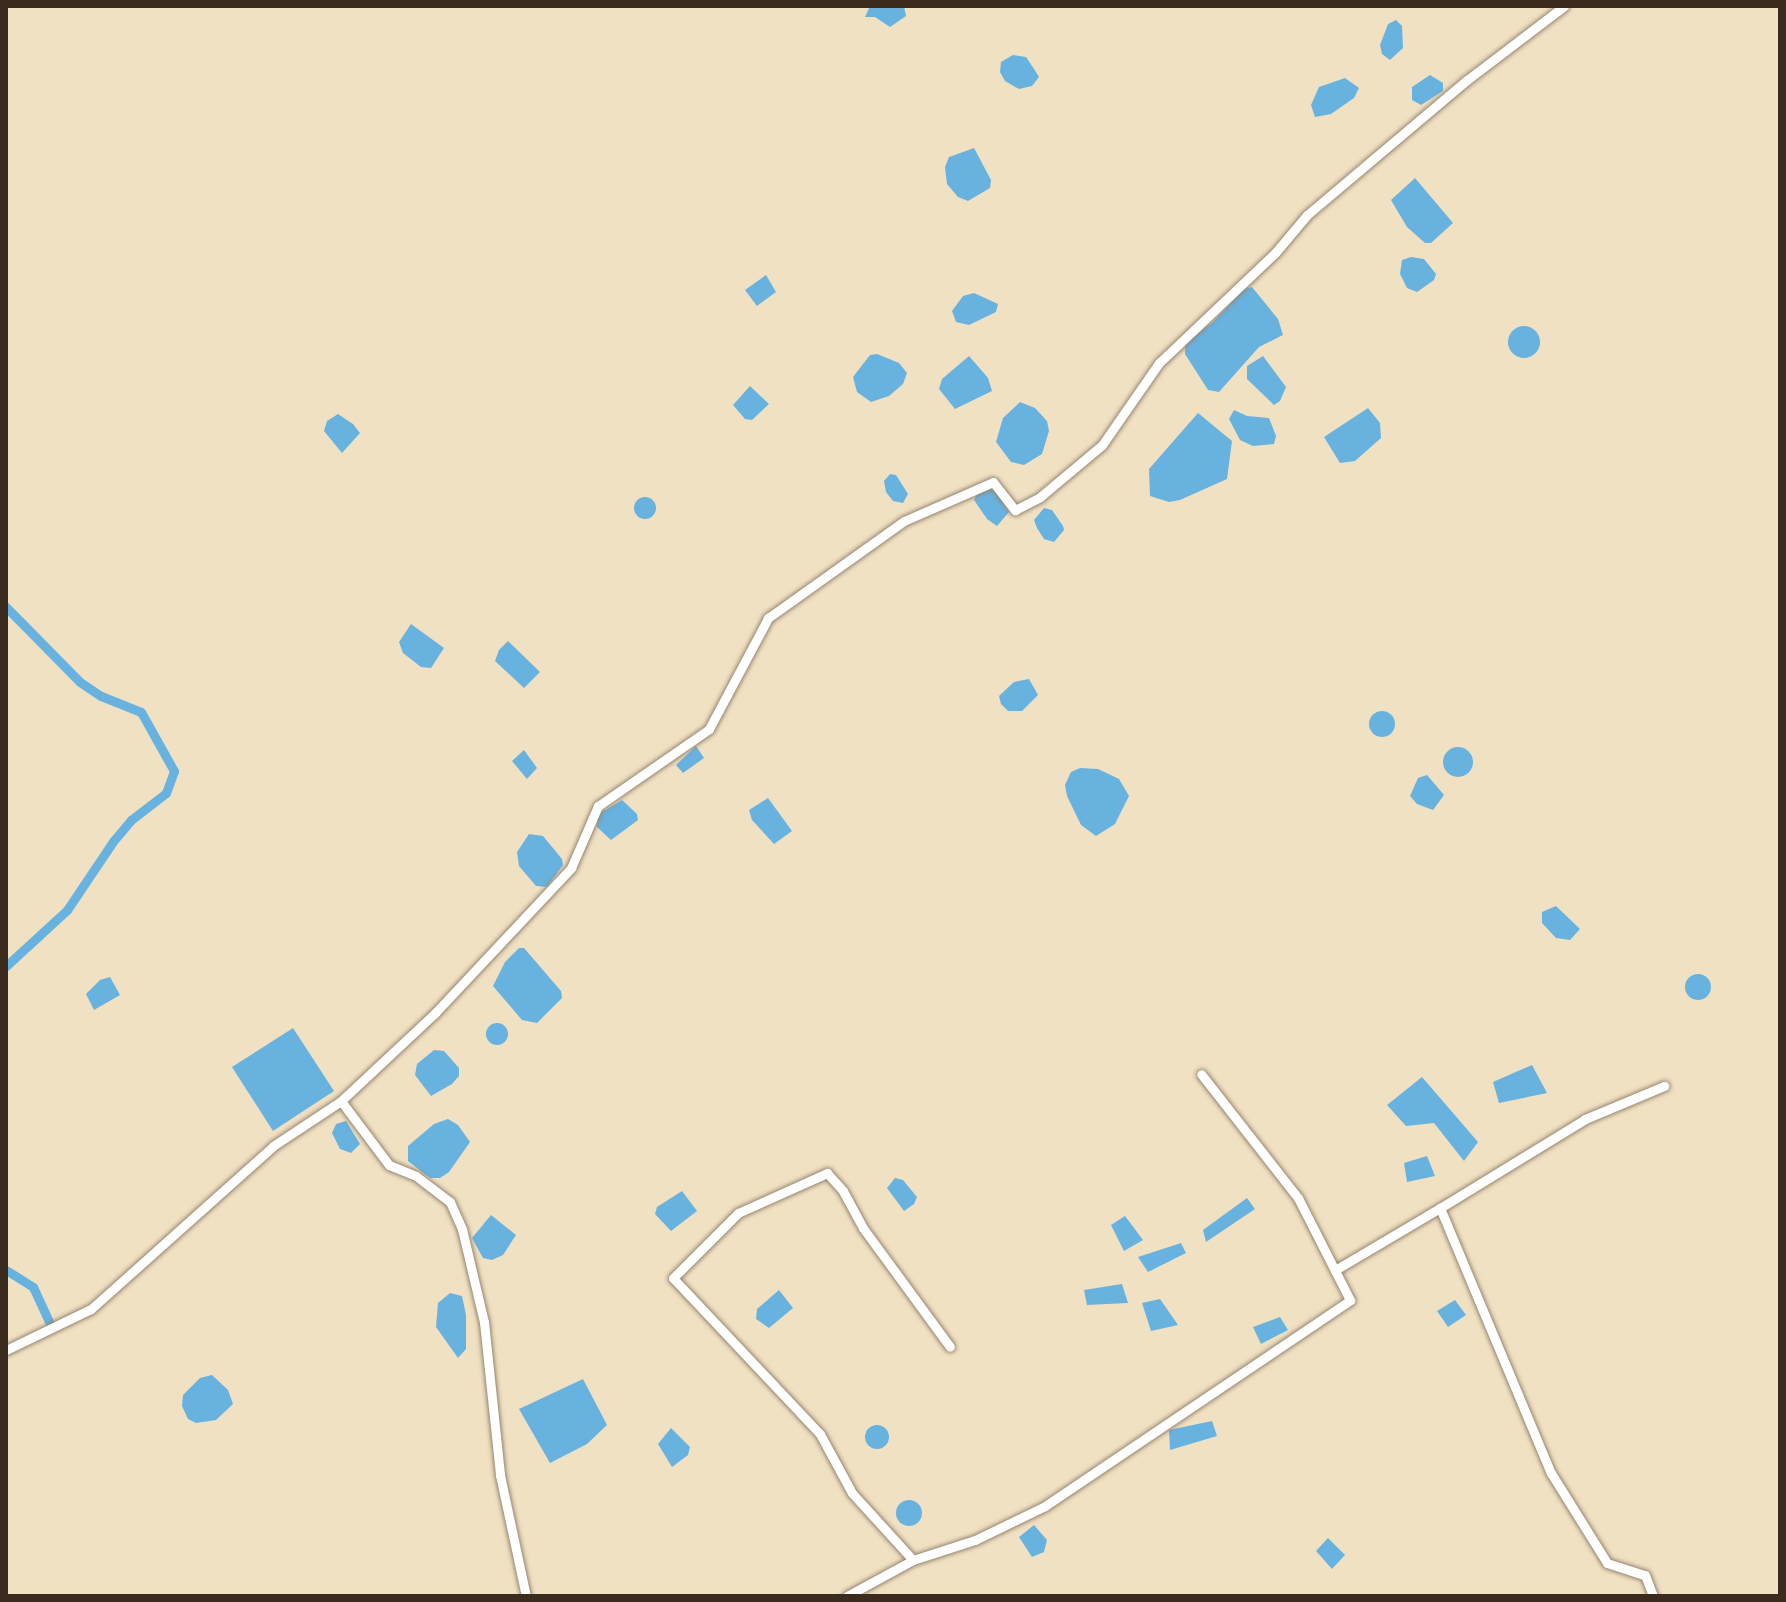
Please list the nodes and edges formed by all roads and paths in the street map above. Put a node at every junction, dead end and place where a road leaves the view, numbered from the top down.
1 (1564, 6) edge
2 (1201, 1074) dead end
3 (1664, 1086) dead end
4 (341, 1101) junction
5 (1440, 1208) junction
6 (1335, 1270) junction
7 (950, 1347) dead end
8 (6, 1350) edge
9 (913, 1560) junction
10 (526, 1596) edge
11 (847, 1596) edge
12 (1653, 1596) edge

1 - 4 street
2 - 6 street
3 - 5 street
4 - 8 street
4 - 10 street
5 - 6 street
5 - 12 street
6 - 9 street
7 - 9 street
9 - 11 street

